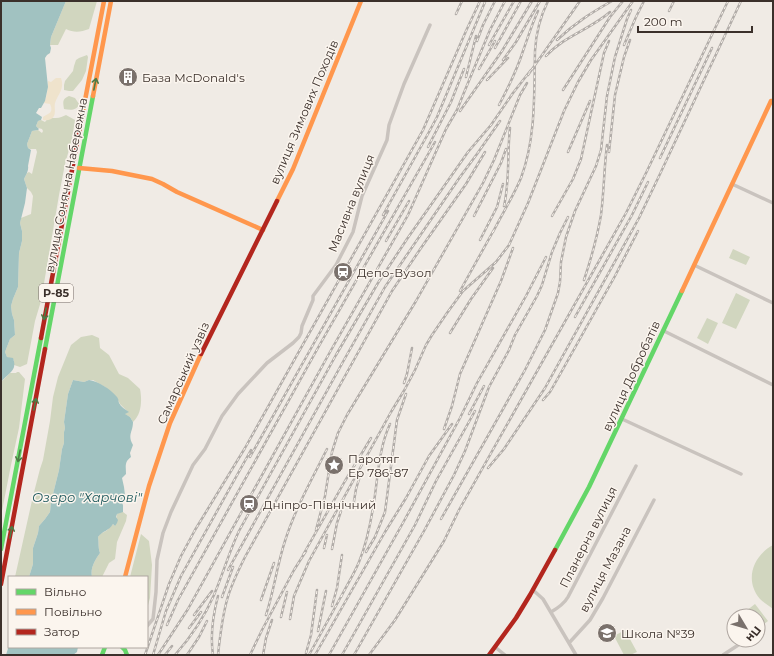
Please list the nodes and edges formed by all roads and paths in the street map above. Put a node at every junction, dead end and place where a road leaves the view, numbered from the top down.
1 (104, 1) edge
2 (111, 1) edge
3 (361, 1) edge
4 (430, 25) dead end
5 (772, 99) edge
6 (79, 168) junction
7 (732, 184) junction
8 (773, 203) edge
9 (263, 230) junction
10 (694, 265) junction
11 (773, 303) edge
12 (664, 331) junction
13 (773, 385) edge
14 (622, 420) junction
15 (636, 466) dead end
16 (741, 474) dead end
17 (654, 500) dead end
18 (1, 549) edge
19 (125, 576) edge
20 (1, 584) edge
21 (533, 590) junction
22 (551, 612) junction
23 (148, 625) edge
24 (569, 644) junction
25 (495, 647) junction
26 (734, 648) edge
27 (489, 655) edge
28 (505, 655) edge
29 (576, 655) edge
30 (723, 655) edge

1 -> 18 main road, вулиця Сонячна Набережна / Р-85
6 -> 2 main road, вулиця Сонячна Набережна / Р-85
3 - 9 main road, вулиця Зимових Походів
4 - 23 street, Масивна вулиця
5 - 7 main road, вулиця Добробатів
6 - 9 main road
20 -> 6 main road, вулиця Сонячна Набережна / Р-85
7 - 8 street
7 - 10 main road, вулиця Добробатів
9 - 19 main road, Самарський узвіз
10 - 11 street
10 - 12 main road, вулиця Добробатів
12 - 13 street
12 - 14 main road, вулиця Добробатів
14 - 16 street
14 - 21 main road, вулиця Добробатів
15 - 22 street, Планерна вулиця
17 - 24 street, вулиця Мазана
21 - 22 street
21 - 25 main road, вулиця Добробатів
22 - 24 street
24 - 29 street
25 - 27 main road, вулиця Добробатів
25 - 28 street
26 - 30 street

